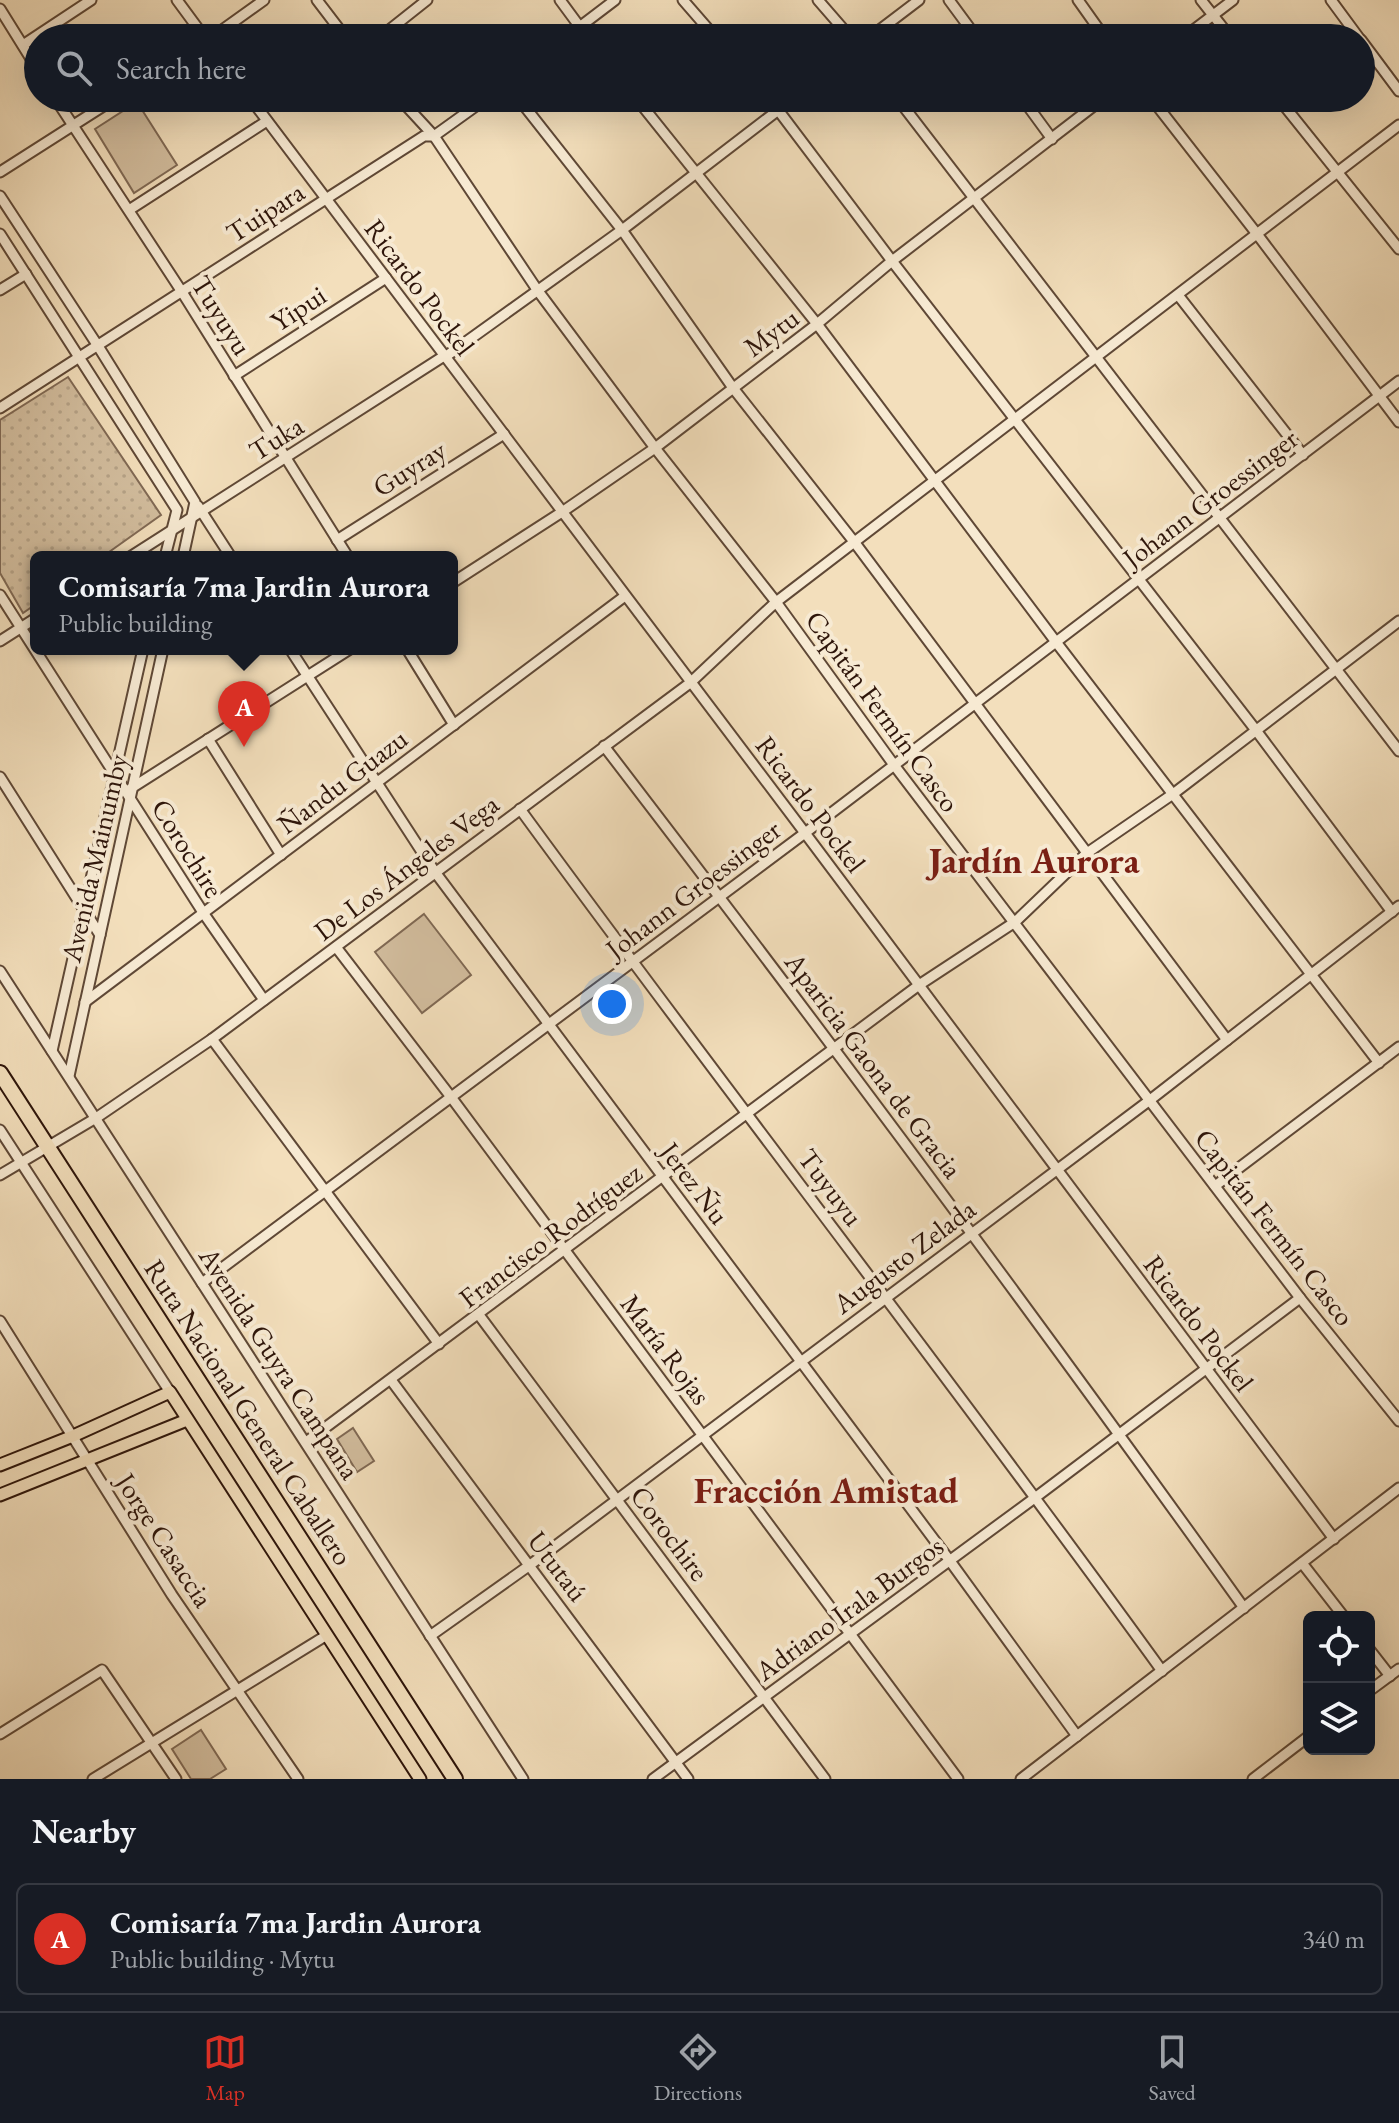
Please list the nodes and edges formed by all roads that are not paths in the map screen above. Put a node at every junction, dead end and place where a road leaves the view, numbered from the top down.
1 (91, 0) edge
2 (177, 0) edge
3 (264, 0) edge
4 (317, 0) edge
5 (427, 0) edge
6 (560, 0) edge
7 (615, 0) edge
8 (683, 0) edge
9 (818, 0) edge
10 (919, 0) edge
11 (949, 0) edge
12 (1078, 0) edge
13 (1201, 0) edge
14 (1233, 0) edge
15 (1331, 0) edge
16 (0, 9) edge
17 (1213, 16) junction
18 (55, 24) edge
19 (197, 24) edge
20 (229, 24) edge
21 (335, 24) edge
22 (397, 24) edge
23 (578, 24) edge
24 (582, 24) edge
25 (704, 24) edge
26 (839, 24) edge
27 (887, 24) edge
28 (967, 24) edge
29 (1095, 24) edge
30 (1202, 24) edge
31 (1220, 24) edge
32 (1349, 24) edge
33 (23, 45) edge
34 (1375, 59) edge
35 (1399, 91) edge
36 (64, 112) edge
37 (93, 112) edge
38 (260, 112) edge
39 (412, 112) edge
40 (467, 112) edge
41 (529, 112) edge
42 (647, 112) edge
43 (777, 112) edge
44 (781, 112) edge
45 (908, 112) edge
46 (1032, 112) edge
47 (1086, 112) edge
48 (1162, 112) edge
49 (1289, 112) edge
50 (267, 121) junction
51 (72, 125) junction
52 (1399, 125) edge
53 (434, 136) junction
54 (1052, 139) junction
55 (0, 172) edge
56 (695, 172) junction
57 (1338, 173) junction
58 (0, 196) edge
59 (326, 199) junction
60 (974, 200) junction
61 (129, 210) junction
62 (622, 230) junction
63 (0, 234) edge
64 (1257, 234) junction
65 (1399, 249) edge
66 (892, 261) junction
67 (26, 274) junction
68 (386, 278) junction
69 (0, 290) edge
70 (538, 291) junction
71 (182, 292) junction
72 (1178, 295) junction
73 (817, 324) junction
74 (98, 346) junction
75 (445, 356) junction
76 (80, 358) junction
77 (1095, 358) junction
78 (234, 376) junction
79 (1399, 381) edge
80 (733, 388) junction
81 (1380, 396) junction
82 (0, 408) edge
83 (1015, 419) junction
84 (1399, 422) edge
85 (504, 434) junction
86 (655, 448) junction
87 (1303, 455) junction
88 (286, 458) junction
89 (934, 481) junction
90 (562, 512) junction
91 (196, 514) junction
92 (1220, 518) junction
93 (172, 530) junction
94 (337, 540) junction
95 (855, 543) junction
96 (139, 551) edge
97 (167, 551) edge
98 (185, 551) edge
99 (226, 551) edge
100 (344, 551) edge
101 (458, 579) edge
102 (1139, 579) junction
103 (0, 595) edge
104 (625, 596) junction
105 (776, 602) junction
106 (1399, 621) edge
107 (30, 622) edge
108 (20, 628) junction
109 (0, 641) edge
110 (1056, 642) junction
111 (30, 643) edge
112 (38, 655) edge
113 (142, 655) edge
114 (162, 655) edge
115 (294, 655) edge
116 (340, 655) edge
117 (411, 655) edge
118 (1335, 668) junction
119 (307, 676) junction
120 (690, 683) junction
121 (975, 704) junction
122 (454, 725) junction
123 (1255, 729) junction
124 (208, 739) junction
125 (604, 746) junction
126 (1399, 751) edge
127 (894, 765) junction
128 (115, 773) junction
129 (0, 777) edge
130 (375, 784) junction
131 (130, 792) junction
132 (1173, 794) junction
133 (520, 809) junction
134 (805, 833) junction
135 (1087, 853) junction
136 (281, 855) junction
137 (435, 872) junction
138 (720, 897) junction
139 (1395, 909) edge
140 (84, 910) junction
141 (204, 914) junction
142 (1015, 922) junction
143 (100, 935) junction
144 (336, 947) junction
145 (632, 962) junction
146 (0, 971) edge
147 (1312, 974) junction
148 (919, 985) junction
149 (264, 1000) junction
150 (85, 1002) junction
151 (546, 1025) junction
152 (212, 1039) junction
153 (1227, 1040) junction
154 (1399, 1047) edge
155 (836, 1049) junction
156 (52, 1051) junction
157 (1379, 1063) junction
158 (0, 1073) edge
159 (69, 1076) junction
160 (451, 1097) junction
161 (1150, 1100) junction
162 (749, 1114) junction
163 (96, 1118) junction
164 (0, 1130) edge
165 (48, 1147) junction
166 (20, 1162) junction
167 (1056, 1170) junction
168 (0, 1175) edge
169 (664, 1177) junction
170 (1215, 1186) junction
171 (326, 1193) junction
172 (971, 1234) junction
173 (566, 1251) junction
174 (202, 1283) junction
175 (886, 1298) junction
176 (1300, 1298) junction
177 (479, 1315) junction
178 (0, 1321) edge
179 (439, 1344) junction
180 (800, 1361) junction
181 (1206, 1367) junction
182 (391, 1380) junction
183 (170, 1392) junction
184 (187, 1420) junction
185 (1399, 1421) edge
186 (1119, 1433) junction
187 (702, 1434) junction
188 (73, 1436) junction
189 (306, 1442) junction
190 (88, 1461) junction
191 (0, 1465) edge
192 (1399, 1488) edge
193 (0, 1495) edge
194 (1036, 1497) junction
195 (617, 1500) junction
196 (1334, 1539) junction
197 (950, 1561) junction
198 (1302, 1563) junction
199 (530, 1565) junction
200 (1244, 1608) junction
201 (1339, 1611) edge
202 (850, 1633) junction
203 (327, 1635) junction
204 (430, 1636) junction
205 (1375, 1657) edge
206 (1399, 1669) edge
207 (1162, 1671) junction
208 (1390, 1676) junction
209 (1375, 1687) edge
210 (238, 1691) junction
211 (765, 1697) junction
212 (0, 1734) edge
213 (1077, 1736) junction
214 (1303, 1741) edge
215 (152, 1743) junction
216 (676, 1763) junction
217 (93, 1779) edge
218 (176, 1779) edge
219 (298, 1779) edge
220 (420, 1779) edge
221 (455, 1779) edge
222 (523, 1779) edge
223 (653, 1779) edge
224 (688, 1779) edge
225 (825, 1779) edge
226 (958, 1779) edge
227 (1021, 1779) edge
228 (1253, 1779) edge

1 - 18 street
2 - 19 street
3 - 20 street
4 - 21 street
5 - 22 street
6 - 23 street
7 - 24 street
8 - 25 street
9 - 26 street
10 - 27 street
11 - 28 street
12 - 29 street
13 - 17 street
14 - 17 street
15 - 32 street
16 - 33 street
17 - 30 street
17 - 31 street
34 - 35 street
36 - 51 street, Tuyuyu
37 - 51 street
38 - 50 street, Ricardo Pockel
39 - 53 street, Capitán Fermín Casco
40 - 53 street, Tuipara
41 - 62 street
42 - 56 street
43 - 56 street, Tuka
44 - 66 street
45 - 60 street
46 - 54 street
47 - 54 street, Mytu
48 - 64 street
49 - 57 street
50 - 59 street, Ricardo Pockel
50 - 61 street
51 - 55 street
51 - 61 street, Tuyuyu
52 - 57 street, De Los Ángeles Vega
53 - 59 street, Tuipara
53 - 70 street, Capitán Fermín Casco
54 - 60 street, Mytu
56 - 62 street, Tuka
56 - 73 street
57 - 64 street, De Los Ángeles Vega
57 - 65 street
58 - 74 street
59 - 68 street, Ricardo Pockel
59 - 71 street, Tuipara
60 - 66 street, Mytu
60 - 77 street
61 - 71 street, Tuyuyu
62 - 70 street, Tuka
62 - 80 street
63 - 67 street
64 - 72 street, De Los Ángeles Vega
64 - 81 street
66 - 73 street, Mytu
66 - 83 street
67 - 69 street
67 - 76 street
68 - 75 street, Ricardo Pockel
68 - 78 street, Yipui
70 - 75 street, Tuka
70 - 86 street, Capitán Fermín Casco
71 - 74 street, Tuipara
71 - 78 street, Tuyuyu
72 - 77 street, De Los Ángeles Vega
72 - 87 street
73 - 80 street, Mytu
73 - 89 street
74 - 76 street, Tuipara
74 - 91 street
75 - 85 street, Ricardo Pockel
75 - 88 street, Tuka
76 - 82 street, Tuipara
76 - 93 street
77 - 83 street, De Los Ángeles Vega
77 - 92 street
78 - 88 street, Tuyuyu
79 - 81 street, Johann Groessinger
80 - 86 street, Mytu
80 - 95 street
81 - 84 street
81 - 87 street, Johann Groessinger
83 - 89 street, De Los Ángeles Vega
83 - 102 street
85 - 90 street, Ricardo Pockel
85 - 94 street, Guyray
86 - 90 street, Mytu
86 - 105 street, Capitán Fermín Casco
87 - 92 street, Johann Groessinger
88 - 91 street, Tuka
88 - 94 street, Tuyuyu
89 - 95 street, De Los Ángeles Vega
89 - 110 street
90 - 101 street, Mytu
90 - 104 street, Ricardo Pockel
91 - 93 street, Tuka
91 - 98 street
91 - 99 street
92 - 102 street, Johann Groessinger
92 - 118 street
93 - 96 street, Tuka
93 - 97 street
94 - 100 street, Tuyuyu
95 - 105 street, De Los Ángeles Vega
95 - 121 street
102 - 110 street, Johann Groessinger
102 - 123 street
103 - 108 street, Corochire
104 - 120 street, Ricardo Pockel
104 - 122 street, Ñandu Guazu
105 - 120 street, De Los Ángeles Vega
105 - 127 street, Capitán Fermín Casco
106 - 118 street, Francisco Rodríguez
107 - 108 street
108 - 109 street
108 - 111 street, Corochire
110 - 121 street, Johann Groessinger
110 - 132 street
112 - 128 street, Corochire
113 - 128 street, Avenida Mainumby
114 - 131 street, Avenida Mainumby
115 - 119 street, Jerez Ñu
116 - 119 street
117 - 122 street
118 - 123 street, Francisco Rodríguez
118 - 126 street
119 - 124 street
119 - 130 street, Jerez Ñu
120 - 125 street, De Los Ángeles Vega
120 - 134 street, Ricardo Pockel
121 - 127 street, Johann Groessinger
121 - 135 street
122 - 130 street, Ñandu Guazu
123 - 132 street, Francisco Rodríguez
123 - 139 street
124 - 131 street
124 - 136 street
125 - 133 street, De Los Ángeles Vega
125 - 138 street, Aparicia Gaona de Gracia
127 - 134 street, Johann Groessinger
127 - 142 street, Capitán Fermín Casco
128 - 131 street, Corochire
128 - 140 street, Avenida Mainumby
129 - 140 street
130 - 136 street, Ñandu Guazu
130 - 137 street, Jerez Ñu
131 - 141 street, Corochire
131 - 143 street, Avenida Mainumby
132 - 135 street, Francisco Rodríguez
132 - 147 street
133 - 137 street, De Los Ángeles Vega
133 - 145 street, Tuyuyu
134 - 138 street, Johann Groessinger
134 - 148 street, Ricardo Pockel
135 - 142 street, Francisco Rodríguez
135 - 153 street
136 - 141 street, Ñandu Guazu
137 - 144 street, De Los Ángeles Vega
137 - 151 street, Jerez Ñu
138 - 145 street, Johann Groessinger
138 - 155 street, Aparicia Gaona de Gracia
139 - 147 street, Augusto Zelada
140 - 143 street
140 - 156 street, Avenida Mainumby
141 - 149 street, Corochire
141 - 150 street, Ñandu Guazu
142 - 148 street, Francisco Rodríguez
142 - 161 street, Capitán Fermín Casco
143 - 150 street, Avenida Mainumby
144 - 149 street, De Los Ángeles Vega
144 - 160 street, María Rojas
145 - 151 street, Johann Groessinger
145 - 162 street, Tuyuyu
146 - 156 street, Avenida Guyra Campana
147 - 153 street, Augusto Zelada
147 - 157 street
148 - 155 street, Francisco Rodríguez
148 - 167 street, Ricardo Pockel
149 - 152 street, De Los Ángeles Vega
150 - 159 street, Avenida Mainumby
151 - 160 street, Johann Groessinger
151 - 169 street, Jerez Ñu
152 - 163 street, De Los Ángeles Vega
152 - 171 street
153 - 161 street, Augusto Zelada
154 - 157 street
155 - 162 street, Francisco Rodríguez
155 - 172 street, Aparicia Gaona de Gracia
156 - 159 street, Avenida Guyra Campana
157 - 170 street
158 - 165 highway, Ruta Nacional General Caballero
159 - 163 street, Avenida Guyra Campana
160 - 171 street, Johann Groessinger
160 - 173 street, María Rojas
161 - 167 street, Augusto Zelada
161 - 170 street, Capitán Fermín Casco
162 - 169 street, Francisco Rodríguez
162 - 175 street, Tuyuyu
163 - 165 street, De Los Ángeles Vega
163 - 174 street, Avenida Guyra Campana
164 - 166 street
165 - 166 street, De Los Ángeles Vega
165 - 221 highway, Ruta Nacional General Caballero
166 - 168 street, De Los Ángeles Vega
166 - 183 street
167 - 172 street, Augusto Zelada
167 - 181 street, Ricardo Pockel
169 - 173 street, Francisco Rodríguez
169 - 180 street, Jerez Ñu
170 - 176 street, Capitán Fermín Casco
171 - 174 street, Johann Groessinger
171 - 179 street
172 - 175 street, Augusto Zelada
172 - 186 street, Aparicia Gaona de Gracia
173 - 177 street, Francisco Rodríguez
173 - 187 street, María Rojas
174 - 189 street, Avenida Guyra Campana
175 - 180 street, Augusto Zelada
175 - 194 street, Tuyuyu
176 - 181 street, Adriano Irala Burgos
176 - 185 street, Capitán Fermín Casco
177 - 179 street, Francisco Rodríguez
177 - 195 street, Corochire
178 - 188 street, Jorge Casaccia
179 - 182 street, Francisco Rodríguez
180 - 187 street, Augusto Zelada
180 - 197 street, Jerez Ñu
181 - 186 street, Adriano Irala Burgos
181 - 196 street, Ricardo Pockel
182 - 189 street, Francisco Rodríguez
182 - 199 street, Ututaú
183 - 184 main road
183 - 188 main road
184 - 190 main road
184 - 203 main road
186 - 194 street, Adriano Irala Burgos
186 - 200 street, Aparicia Gaona de Gracia
187 - 195 street, Augusto Zelada
187 - 202 street, María Rojas
188 - 190 street, Jorge Casaccia
188 - 191 main road
189 - 204 street, Avenida Guyra Campana
190 - 193 main road
190 - 210 street, Jorge Casaccia
192 - 196 street
194 - 197 street, Adriano Irala Burgos
194 - 207 street, Tuyuyu
195 - 199 street, Augusto Zelada
195 - 211 street, Corochire
196 - 198 street
197 - 202 street, Adriano Irala Burgos
197 - 213 street, Jerez Ñu
198 - 200 street
198 - 201 street
199 - 204 street, Augusto Zelada
199 - 216 street, Ututaú
200 - 207 street
202 - 211 street, Adriano Irala Burgos
202 - 226 street, María Rojas
203 - 210 street
203 - 220 main road
204 - 222 street, Avenida Guyra Campana
205 - 208 street
206 - 208 street
207 - 213 street
208 - 209 street
210 - 215 street
210 - 219 street, Jorge Casaccia
211 - 216 street, Adriano Irala Burgos
211 - 225 street, Corochire
212 - 215 street
213 - 227 street
214 - 228 street
215 - 217 street
215 - 218 street
216 - 223 street, Adriano Irala Burgos
216 - 224 street, Ututaú

